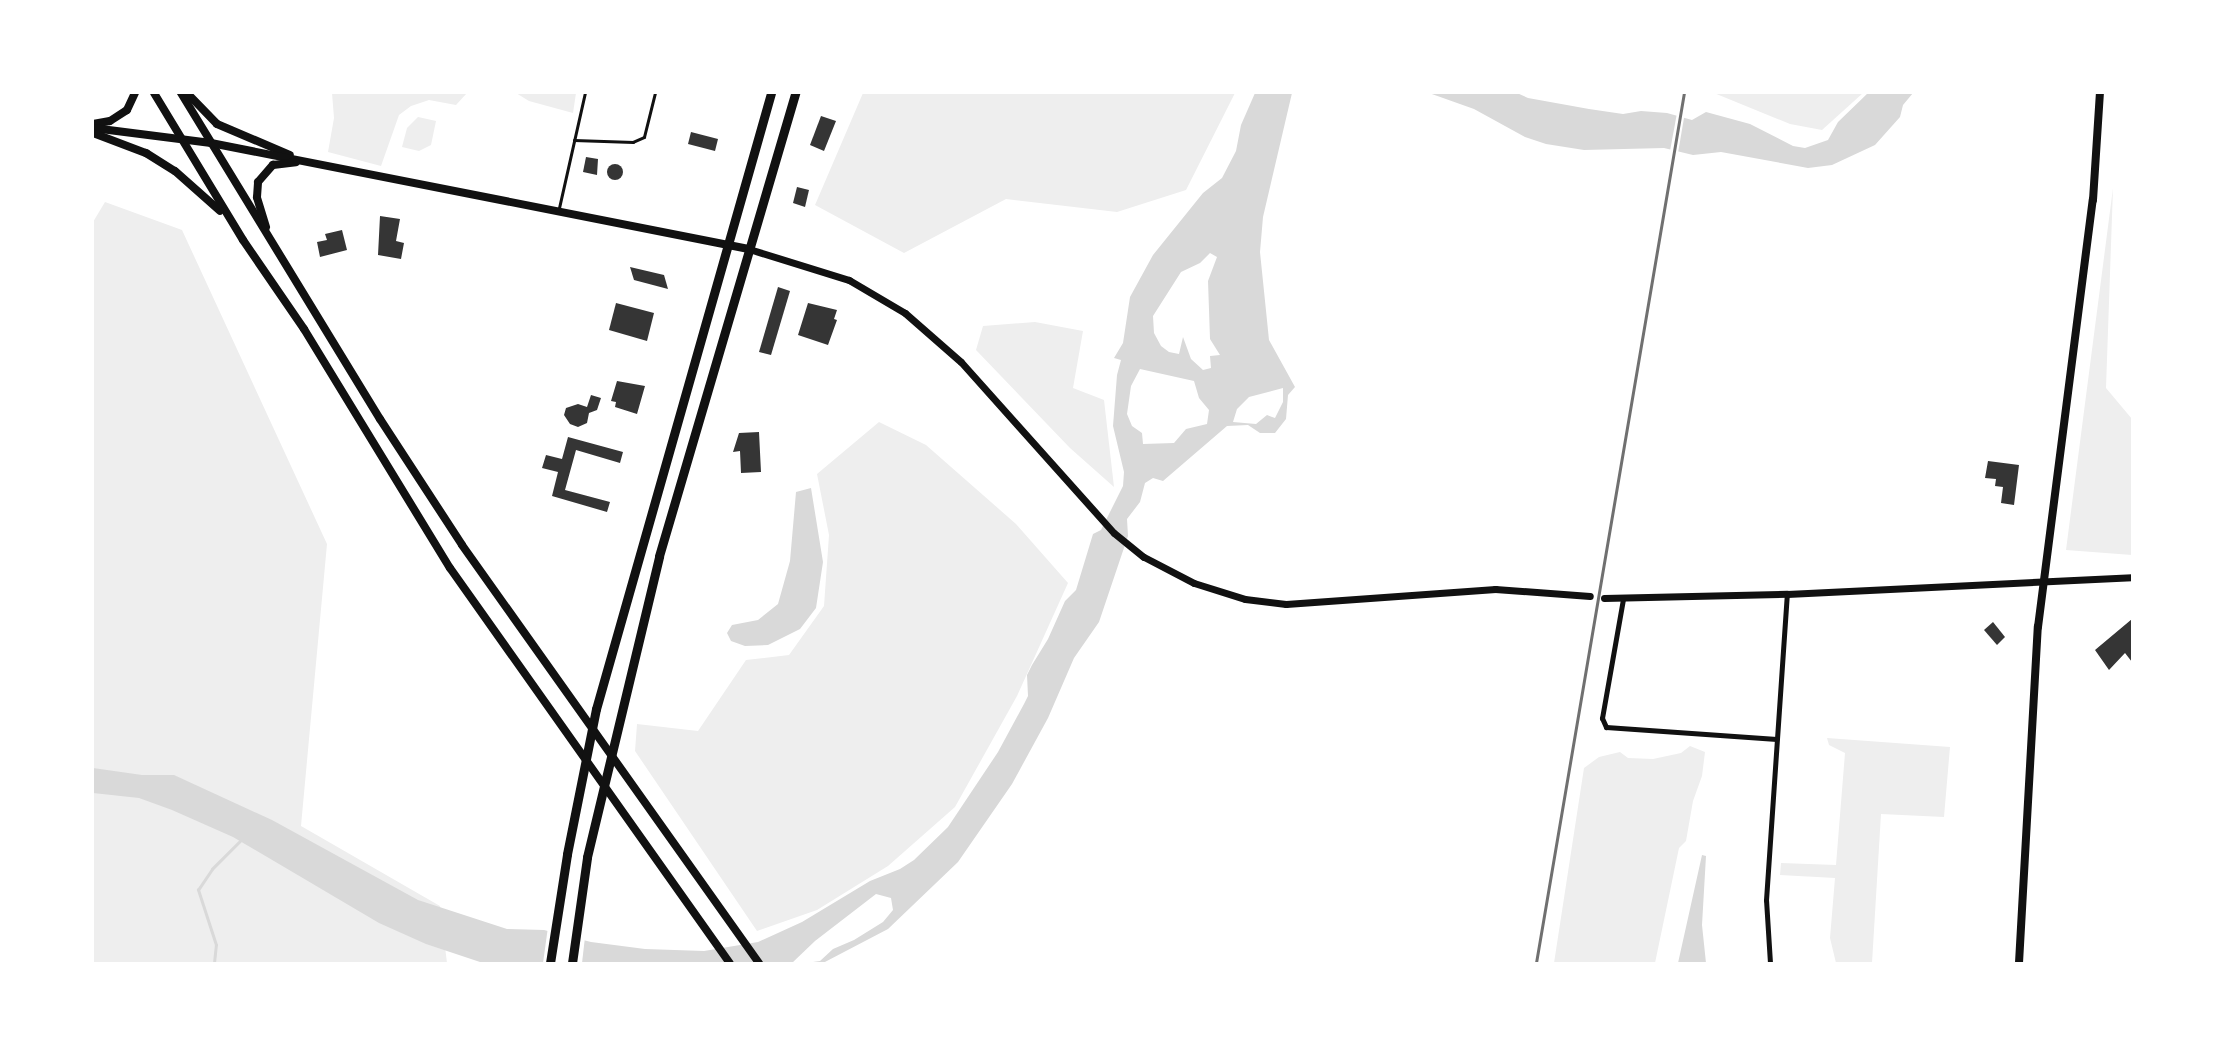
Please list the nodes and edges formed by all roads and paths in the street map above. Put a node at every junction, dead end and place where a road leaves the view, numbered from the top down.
1 (135, 93) edge
2 (154, 93) edge
3 (181, 93) edge
4 (187, 93) edge
5 (585, 93) edge
6 (655, 93) edge
7 (771, 93) edge
8 (795, 93) edge
9 (2100, 93) edge
10 (93, 128) edge
11 (181, 138) junction
12 (574, 140) junction
13 (211, 143) junction
14 (302, 160) junction
15 (559, 211) junction
16 (268, 237) junction
17 (243, 240) junction
18 (728, 244) junction
19 (749, 249) junction
20 (2132, 577) edge
21 (2043, 582) junction
22 (1787, 594) junction
23 (1590, 596) dead end
24 (1604, 598) dead end
25 (1623, 600) junction
26 (1777, 738) junction
27 (550, 963) edge
28 (572, 963) edge
29 (730, 963) edge
30 (759, 963) edge
31 (1770, 963) edge
32 (2019, 963) edge

1 - 10 main road
2 - 11 main road
3 - 13 main road
4 - 14 main road
5 - 12 lane
6 - 12 lane
7 - 18 highway
8 - 19 highway
9 - 21 main road
10 - 11 main road
10 - 17 main road
11 - 13 main road
11 - 17 main road
12 - 15 lane
13 - 14 main road
13 - 16 main road
14 - 15 main road
14 - 16 main road
15 - 18 main road
16 - 30 main road
17 - 29 main road
18 - 19 main road
18 - 27 highway
19 - 23 street
19 - 28 highway
20 - 21 street
21 - 22 street
21 - 32 main road
22 - 25 street
22 - 26 street
24 - 25 street
25 - 26 street
26 - 31 street

